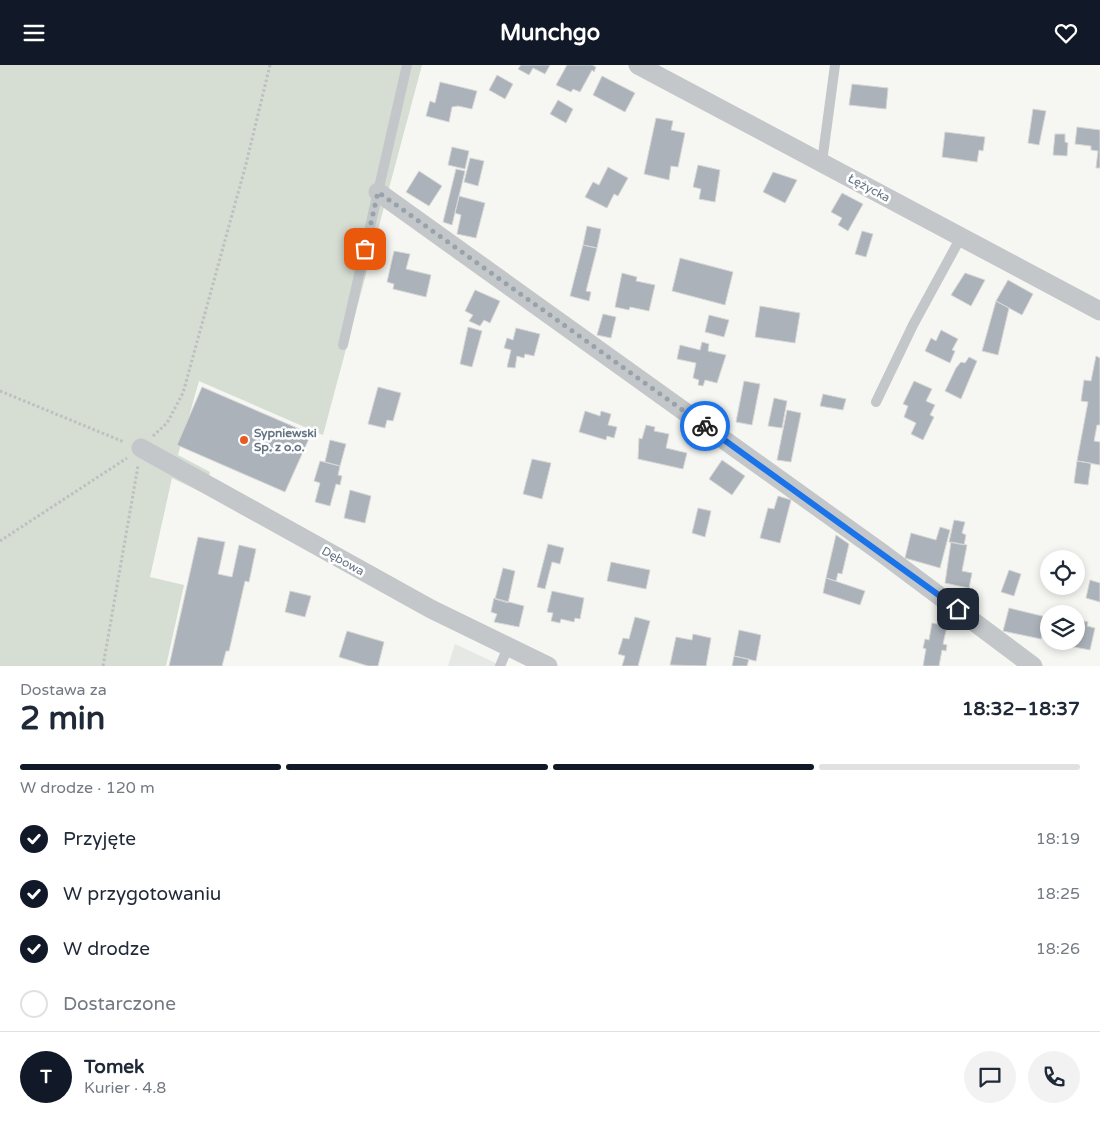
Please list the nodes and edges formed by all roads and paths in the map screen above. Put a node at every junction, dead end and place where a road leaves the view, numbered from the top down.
1 (270, 65) edge
2 (407, 65) edge
3 (638, 65) edge
4 (835, 65) edge
5 (822, 162) junction
6 (378, 192) junction
7 (961, 237) junction
8 (1100, 311) edge
9 (343, 345) dead end
10 (0, 391) edge
11 (876, 402) dead end
12 (141, 448) junction
13 (0, 541) edge
14 (508, 647) junction
15 (104, 666) edge
16 (500, 666) edge
17 (548, 666) edge
18 (1033, 666) edge

1 - 12 path
2 - 6 lane
3 - 5 street, Łężycka
4 - 5 lane
5 - 7 street, Łężycka
6 - 9 lane
6 - 18 street
7 - 8 street, Łężycka
7 - 11 lane
10 - 12 path
12 - 13 path
12 - 14 street, Dębowa
12 - 15 path
14 - 16 lane
14 - 17 street, Dębowa

